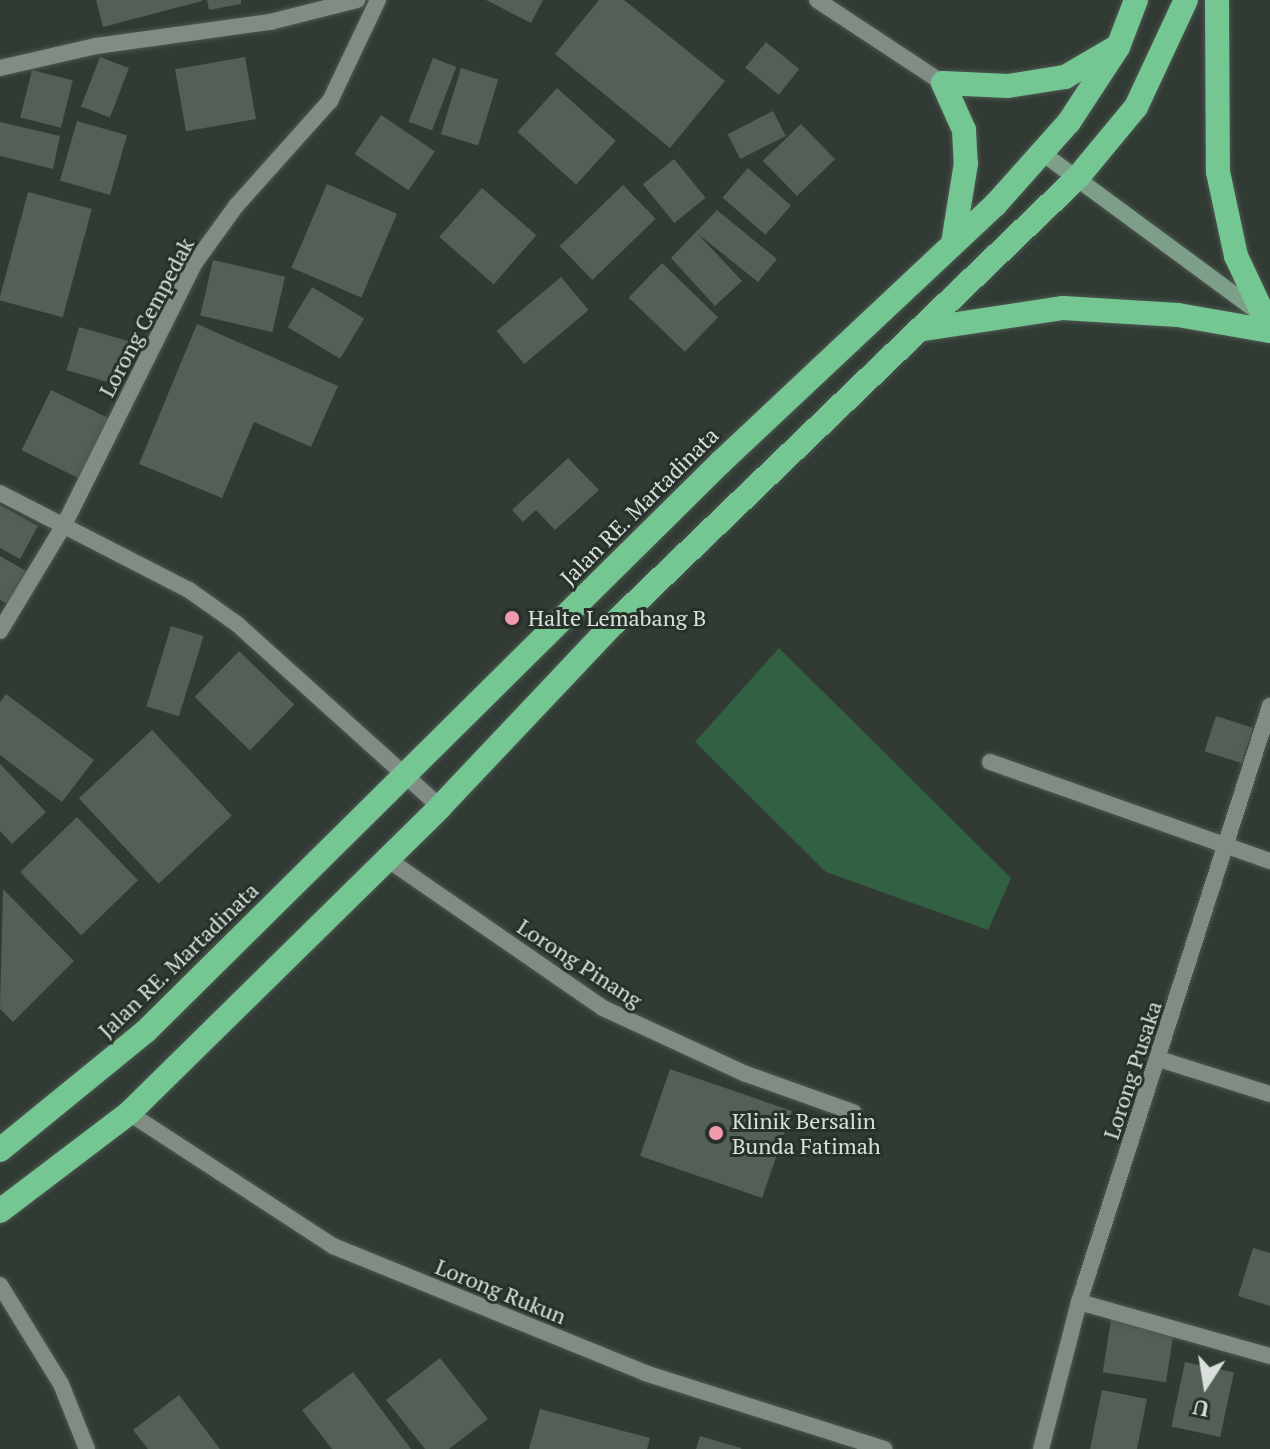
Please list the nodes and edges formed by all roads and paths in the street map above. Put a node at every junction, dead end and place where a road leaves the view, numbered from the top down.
1 (357, 0) edge
2 (378, 0) edge
3 (817, 0) edge
4 (1136, 0) edge
5 (1186, 0) edge
6 (1217, 0) edge
7 (1118, 47) junction
8 (0, 68) edge
9 (943, 83) junction
10 (1045, 155) junction
11 (1078, 177) junction
12 (953, 243) junction
13 (1268, 324) edge
14 (924, 329) junction
15 (0, 493) edge
16 (64, 525) junction
17 (0, 631) edge
18 (1270, 706) edge
19 (990, 762) dead end
20 (403, 778) junction
21 (440, 807) junction
22 (1226, 842) junction
23 (387, 859) junction
24 (1270, 861) edge
25 (1159, 1059) junction
26 (1270, 1094) edge
27 (853, 1112) dead end
28 (129, 1113) junction
29 (0, 1150) edge
30 (0, 1211) edge
31 (0, 1285) edge
32 (1079, 1302) junction
33 (1270, 1356) edge
34 (841, 1443) edge
35 (87, 1449) edge
36 (884, 1449) edge
37 (1041, 1449) edge

1 - 8 street
2 - 16 street, Lorong Cempedak
3 - 9 street
4 - 7 highway, Jalan RE. Martadinata
5 - 11 highway
6 - 13 highway
7 - 9 highway
7 - 10 highway, Jalan RE. Martadinata
9 - 12 highway
10 - 11 street
10 - 12 highway, Jalan RE. Martadinata
11 - 13 street
11 - 14 highway
12 - 20 highway, Jalan RE. Martadinata
13 - 14 highway
14 - 21 highway
15 - 16 street
16 - 17 street, Lorong Cempedak
16 - 20 street
18 - 22 street, Lorong Pusaka
19 - 22 street
20 - 21 street
20 - 29 highway, Jalan RE. Martadinata
21 - 23 highway
22 - 24 street
22 - 25 street, Lorong Pusaka
23 - 27 street, Lorong Pinang
23 - 28 highway
25 - 26 street
25 - 32 street, Lorong Pusaka
28 - 30 highway
28 - 34 street, Lorong Rukun
31 - 35 street
32 - 33 street
32 - 37 street, Lorong Pusaka
34 - 36 street, Lorong Rukun

